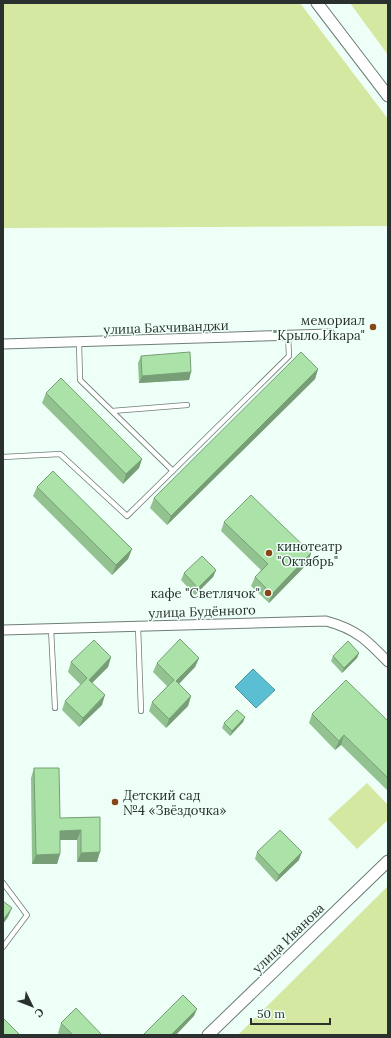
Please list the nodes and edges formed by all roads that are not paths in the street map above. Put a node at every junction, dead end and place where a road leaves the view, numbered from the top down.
1 (317, 3) edge
2 (388, 96) edge
3 (330, 334) dead end
4 (288, 336) junction
5 (79, 342) junction
6 (3, 344) edge
7 (187, 405) dead end
8 (112, 411) junction
9 (3, 457) edge
10 (173, 471) junction
11 (138, 626) junction
12 (51, 629) junction
13 (3, 630) edge
14 (388, 662) edge
15 (55, 708) dead end
16 (141, 711) dead end
17 (388, 862) edge
18 (3, 882) edge
19 (3, 947) edge
20 (208, 1035) edge

1 - 2 street
3 - 4 street, улица Бахчиванджи
4 - 5 street, улица Бахчиванджи
4 - 10 lane
5 - 6 street, улица Бахчиванджи
5 - 8 lane
7 - 8 lane
8 - 10 lane
9 - 10 lane
11 - 12 street, улица Будённого
11 - 14 street, улица Будённого
11 - 16 lane
12 - 13 street, улица Будённого
12 - 15 lane
17 - 20 street, улица Иванова
18 - 19 lane

